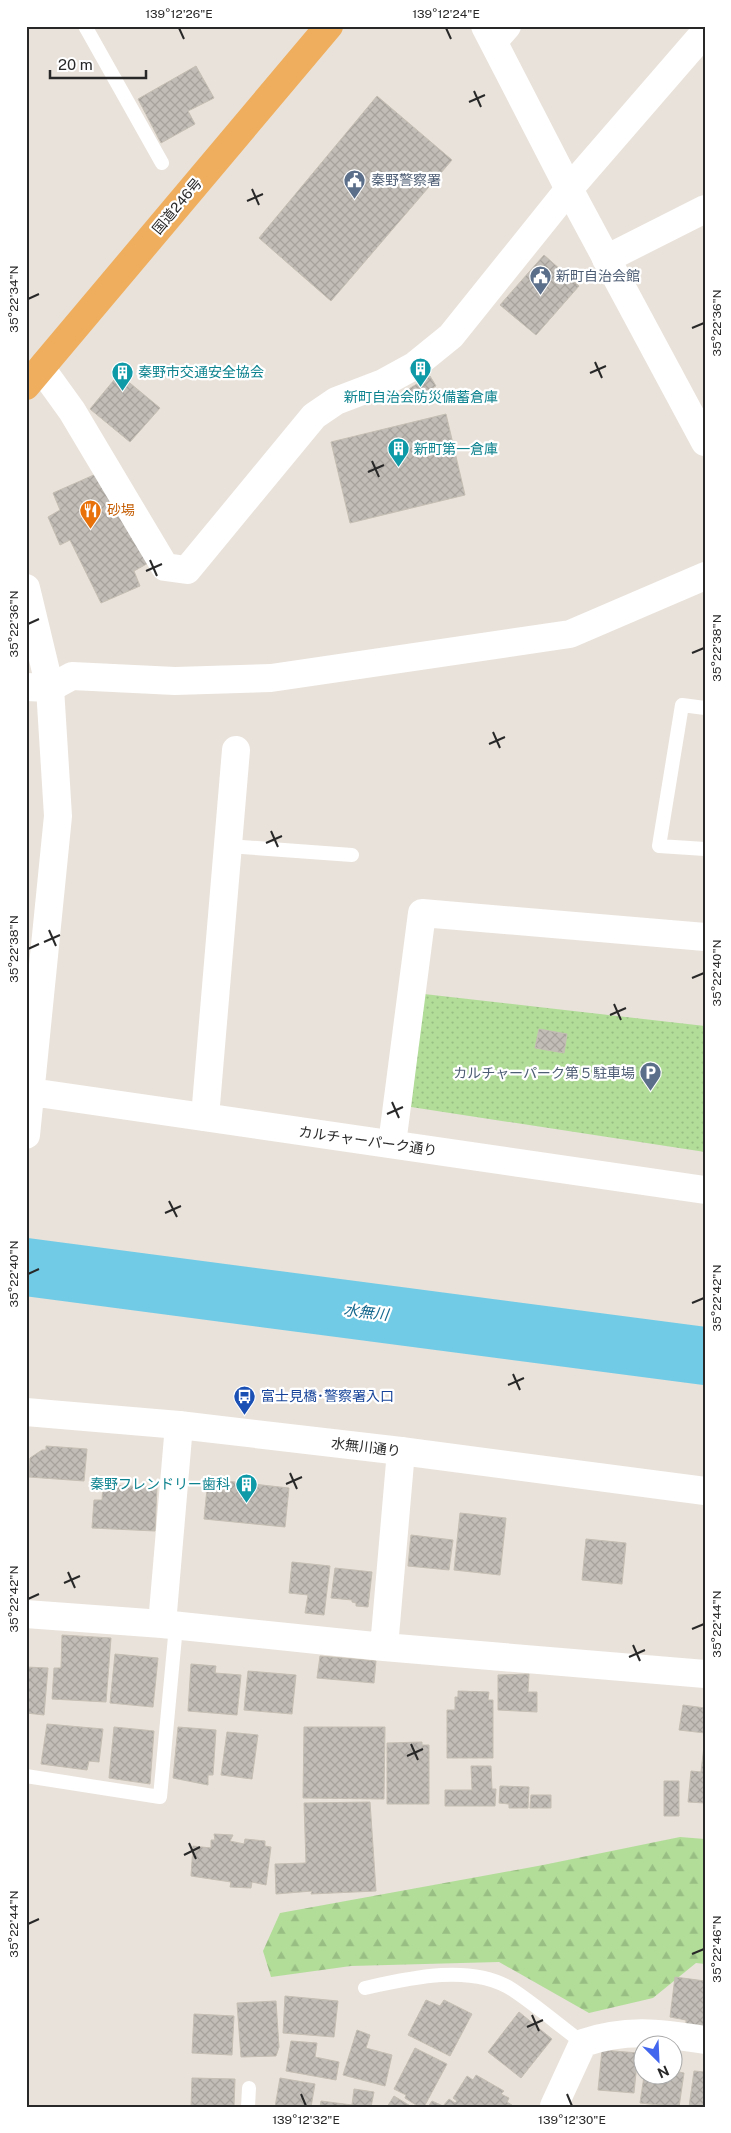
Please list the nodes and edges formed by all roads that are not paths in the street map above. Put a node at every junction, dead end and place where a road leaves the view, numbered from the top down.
1 (84, 26) edge
2 (329, 26) edge
3 (495, 31) edge
4 (705, 32) edge
5 (162, 163) dead end
6 (569, 189) junction
7 (705, 209) edge
8 (606, 259) junction
9 (34, 377) edge
10 (705, 442) edge
11 (705, 576) edge
12 (26, 588) edge
13 (38, 687) edge
14 (705, 708) edge
15 (236, 750) dead end
16 (228, 846) junction
17 (705, 849) edge
18 (352, 855) dead end
19 (705, 937) edge
20 (31, 1092) junction
21 (205, 1117) junction
22 (26, 1134) edge
23 (392, 1144) junction
24 (705, 1190) edge
25 (26, 1412) edge
26 (179, 1425) junction
27 (401, 1451) junction
28 (705, 1492) edge
29 (26, 1614) edge
30 (169, 1625) junction
31 (384, 1647) junction
32 (705, 1674) edge
33 (26, 1776) edge
34 (365, 1988) dead end
35 (705, 2040) edge
36 (583, 2043) junction
37 (249, 2088) dead end
38 (555, 2106) edge
39 (248, 2107) edge

1 - 5 lane
2 - 9 highway, 国道246号
3 - 6 street
4 - 6 street
6 - 8 street
6 - 9 street
7 - 8 street
8 - 10 street
11 - 13 street
12 - 13 street
13 - 20 street
14 - 17 lane
15 - 16 street
16 - 18 lane
16 - 21 street
19 - 23 street
20 - 21 street, カルチャーパーク通り
20 - 22 street
21 - 23 street, カルチャーパーク通り
23 - 24 street, カルチャーパーク通り
25 - 26 street, 水無川通り
26 - 27 street, 水無川通り
26 - 30 street
27 - 28 street, 水無川通り
27 - 31 street
29 - 30 street
30 - 31 street
30 - 33 lane
31 - 32 street
34 - 36 lane
35 - 36 street
36 - 38 street
37 - 39 lane

